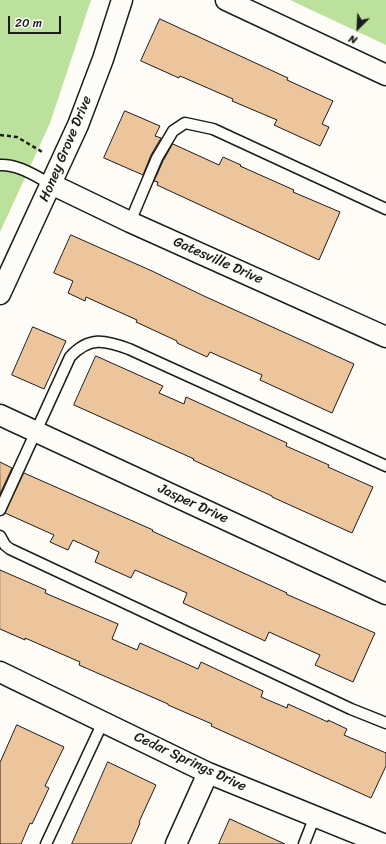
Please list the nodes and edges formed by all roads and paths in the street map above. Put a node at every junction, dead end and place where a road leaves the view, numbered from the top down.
1 (122, 0) edge
2 (226, 0) edge
3 (386, 75) edge
4 (0, 135) edge
5 (44, 153) dead end
6 (0, 165) edge
7 (51, 184) junction
8 (386, 209) edge
9 (130, 222) junction
10 (0, 294) edge
11 (386, 337) edge
12 (0, 415) edge
13 (36, 431) junction
14 (386, 466) edge
15 (0, 510) edge
16 (0, 536) edge
17 (386, 594) edge
18 (0, 672) edge
19 (103, 722) junction
20 (386, 723) edge
21 (208, 773) junction
22 (316, 816) junction
23 (46, 844) edge
24 (176, 844) edge
25 (304, 844) edge
26 (383, 844) edge

1 - 7 street, Honey Grove Drive
2 - 3 street
4 - 5 path
6 - 7 lane
7 - 9 street, Gatesville Drive
7 - 10 street, Honey Grove Drive
8 - 9 lane
9 - 11 street, Gatesville Drive
12 - 13 street, Jasper Drive
13 - 14 lane
13 - 15 lane
13 - 17 street, Jasper Drive
16 - 20 lane
18 - 19 street, Cedar Springs Drive
19 - 21 street, Cedar Springs Drive
19 - 23 lane
21 - 22 street, Cedar Springs Drive
21 - 24 street
22 - 25 lane
22 - 26 street, Cedar Springs Drive

